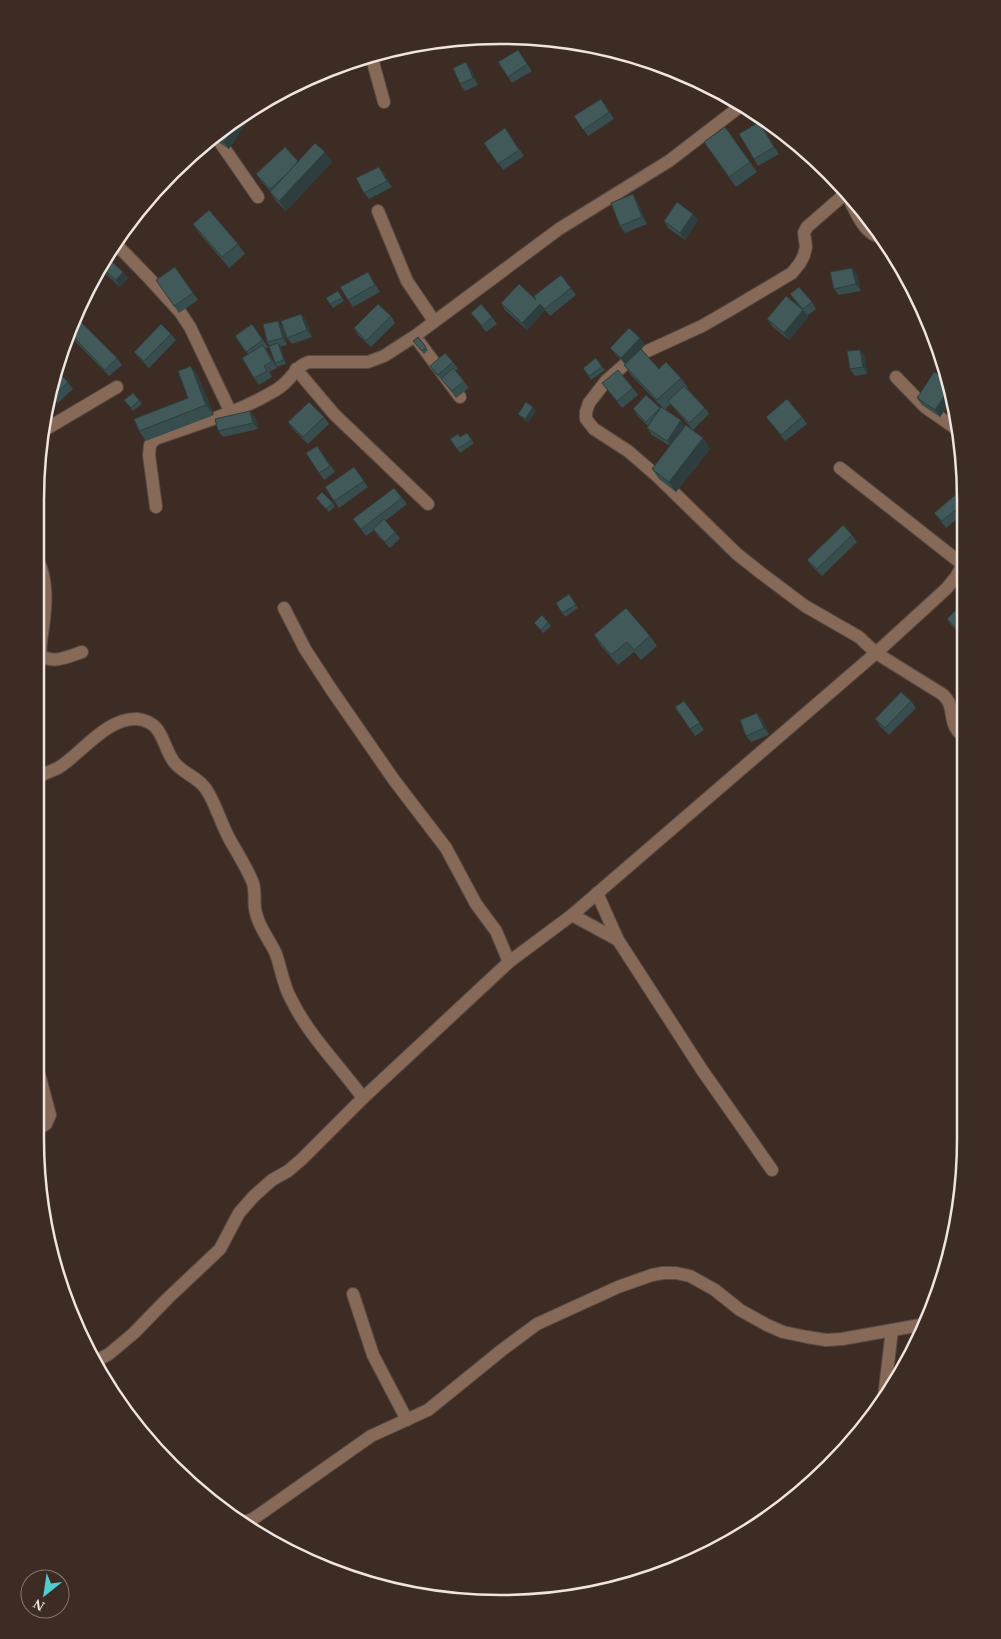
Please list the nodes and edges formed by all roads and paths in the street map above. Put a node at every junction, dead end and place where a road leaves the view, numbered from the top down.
1 (373, 62) edge
2 (384, 102) dead end
3 (736, 110) edge
4 (219, 141) edge
5 (839, 194) edge
6 (258, 198) dead end
7 (378, 211) dead end
8 (120, 248) edge
9 (434, 321) junction
10 (415, 336) junction
11 (296, 369) junction
12 (896, 377) dead end
13 (117, 387) dead end
14 (460, 398) dead end
15 (231, 413) junction
16 (950, 425) edge
17 (50, 426) edge
18 (840, 468) dead end
19 (428, 504) dead end
20 (156, 507) dead end
21 (957, 557) edge
22 (956, 577) edge
23 (44, 582) edge
24 (284, 608) dead end
25 (44, 614) edge
26 (82, 652) dead end
27 (876, 653) junction
28 (44, 656) edge
29 (957, 731) edge
30 (44, 774) edge
31 (597, 893) junction
32 (572, 915) junction
33 (618, 940) junction
34 (509, 962) junction
35 (44, 1093) edge
36 (363, 1098) junction
37 (44, 1125) edge
38 (772, 1170) dead end
39 (353, 1294) dead end
40 (917, 1326) edge
41 (892, 1330) junction
42 (100, 1359) edge
43 (886, 1383) edge
44 (407, 1420) junction
45 (251, 1521) edge

1 - 2 street
3 - 9 street
4 - 6 street
5 - 27 street
7 - 9 street
8 - 15 street
9 - 10 street
10 - 11 street
10 - 14 street
11 - 15 street
11 - 19 street
12 - 16 street
13 - 17 street
15 - 20 street
18 - 21 street
22 - 27 street
23 - 25 street
24 - 34 street
26 - 28 street
27 - 29 street
27 - 31 street
30 - 36 street
31 - 32 street
31 - 33 street
32 - 33 street
32 - 34 street
33 - 38 street
34 - 36 street
35 - 37 street
36 - 42 street
39 - 44 street
40 - 41 street
41 - 43 street
41 - 44 street
44 - 45 street

